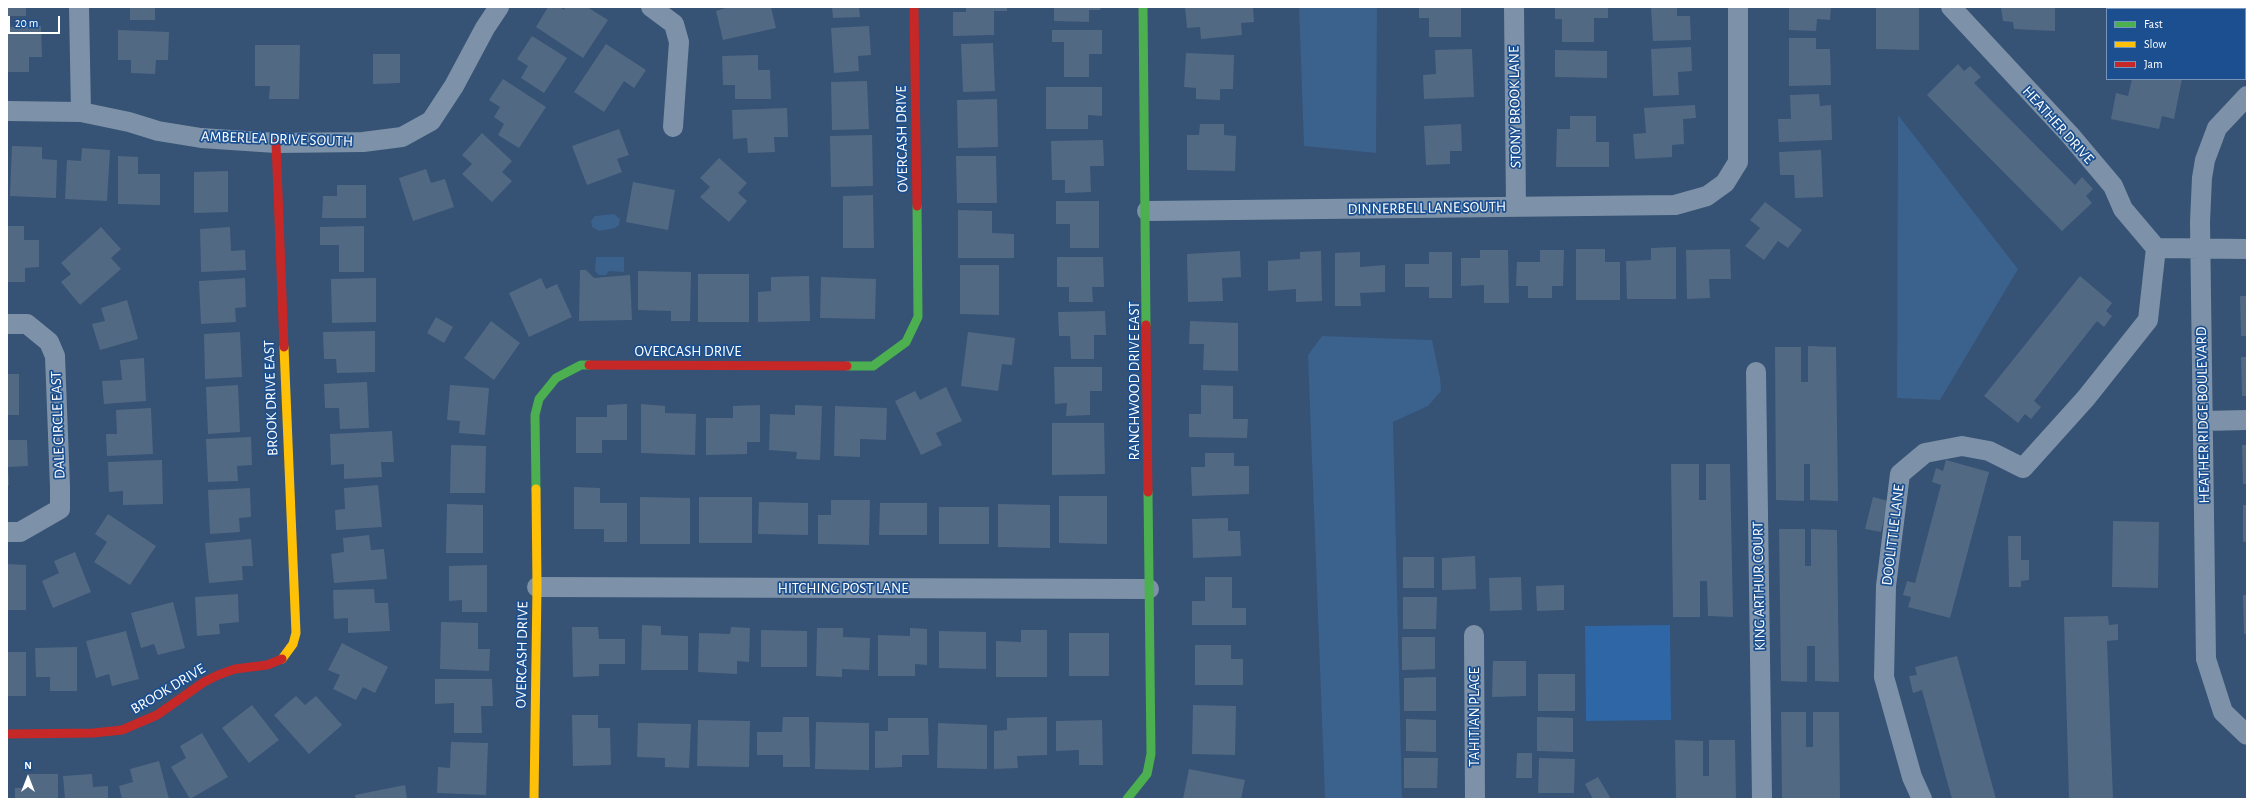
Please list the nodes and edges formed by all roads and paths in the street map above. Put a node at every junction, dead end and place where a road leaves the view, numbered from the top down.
1 (79, 7) edge
2 (499, 7) edge
3 (651, 7) edge
4 (914, 7) edge
5 (1143, 7) edge
6 (1514, 7) edge
7 (1738, 7) edge
8 (1952, 7) edge
9 (2247, 96) edge
10 (7, 111) edge
11 (81, 112) junction
12 (673, 127) dead end
13 (276, 143) junction
14 (1516, 206) junction
15 (1147, 211) junction
16 (2156, 248) junction
17 (2201, 249) junction
18 (2247, 249) edge
19 (7, 324) edge
20 (1756, 372) dead end
21 (2203, 420) junction
22 (2247, 420) edge
23 (7, 532) edge
24 (537, 588) junction
25 (1149, 589) junction
26 (1474, 635) dead end
27 (290, 650) joint
28 (7, 734) edge
29 (2247, 735) edge
30 (534, 799) edge
31 (1127, 799) edge
32 (1474, 799) edge
33 (1762, 799) edge
34 (1922, 799) edge

1 - 11 street
2 - 13 street, AMBERLEA DRIVE SOUTH
3 - 12 street
4 - 24 street, OVERCASH DRIVE
5 - 15 street, RANCHWOOD DRIVE EAST
6 - 14 street, STONY BROOK LANE
7 - 14 street, DINNERBELL LANE SOUTH
8 - 16 street, HEATHER DRIVE
9 - 17 street, HEATHER RIDGE BOULEVARD
10 - 11 street, AMBERLEA DRIVE SOUTH
11 - 13 street, AMBERLEA DRIVE SOUTH
13 - 27 street, BROOK DRIVE EAST
14 - 15 street, DINNERBELL LANE SOUTH
15 - 25 street, RANCHWOOD DRIVE EAST
16 - 17 street
16 - 34 street, DOOLITTLE LANE
17 - 18 street
17 - 21 street, HEATHER RIDGE BOULEVARD
19 - 23 street, DALE CIRCLE EAST
20 - 33 street, KING ARTHUR COURT
21 - 22 street
21 - 29 street, HEATHER RIDGE BOULEVARD
24 - 25 street, HITCHING POST LANE
24 - 30 street, OVERCASH DRIVE
25 - 31 street, RANCHWOOD DRIVE EAST
26 - 32 street, TAHITIAN PLACE
27 - 28 street, BROOK DRIVE

